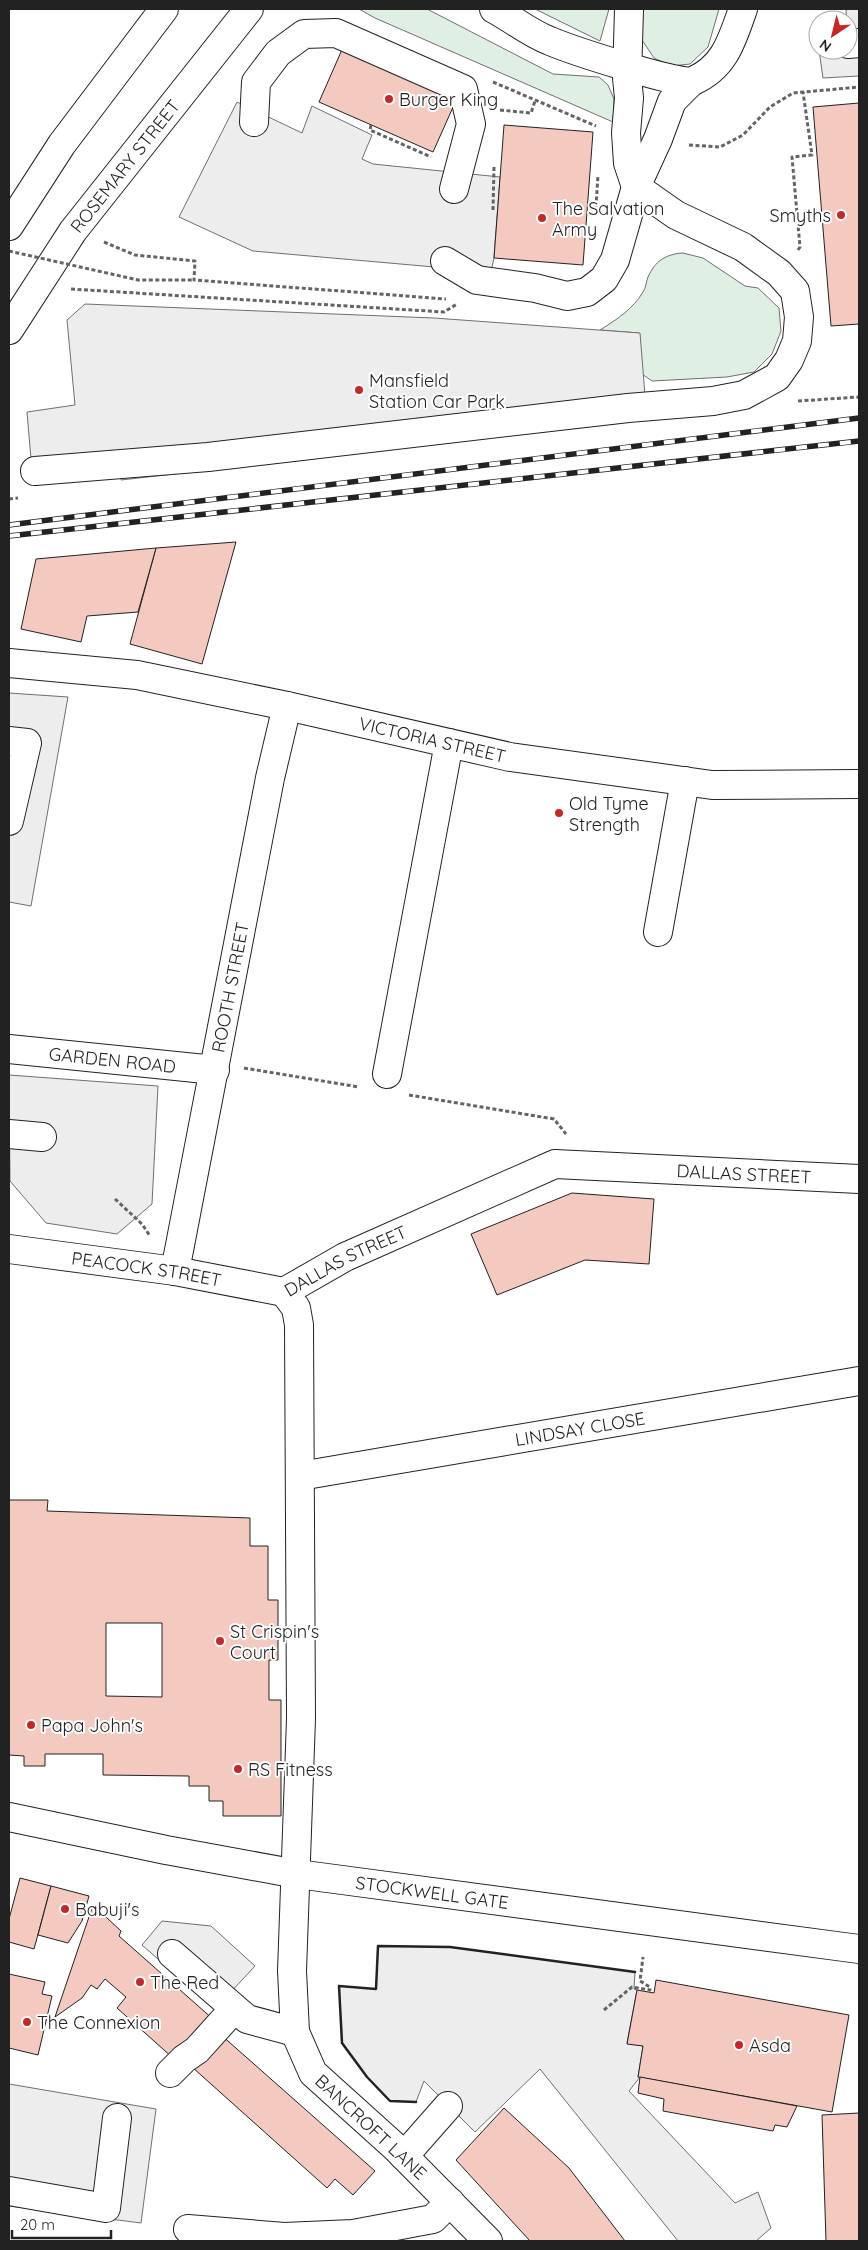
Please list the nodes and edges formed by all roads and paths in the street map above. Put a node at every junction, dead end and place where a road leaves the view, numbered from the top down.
1 (164, 9) edge
2 (249, 9) edge
3 (494, 9) edge
4 (629, 9) edge
5 (743, 9) edge
6 (628, 66) junction
7 (690, 82) junction
8 (859, 88) edge
9 (804, 92) junction
10 (535, 100) dead end
11 (494, 109) dead end
12 (254, 122) dead end
13 (372, 125) dead end
14 (685, 145) dead end
15 (437, 160) dead end
16 (494, 161) dead end
17 (599, 167) dead end
18 (636, 187) junction
19 (454, 189) dead end
20 (493, 210) dead end
21 (595, 215) dead end
22 (9, 226) edge
23 (104, 242) dead end
24 (9, 251) edge
25 (445, 261) dead end
26 (782, 276) junction
27 (194, 280) junction
28 (70, 289) dead end
29 (457, 303) junction
30 (464, 306) dead end
31 (9, 330) edge
32 (764, 386) junction
33 (859, 397) edge
34 (35, 471) dead end
35 (9, 663) edge
36 (287, 706) junction
37 (9, 741) edge
38 (449, 743) junction
39 (685, 781) junction
40 (859, 784) edge
41 (9, 821) edge
42 (658, 932) dead end
43 (9, 1049) edge
44 (216, 1067) junction
45 (393, 1084) joint
46 (361, 1087) dead end
47 (9, 1134) edge
48 (42, 1137) dead end
49 (589, 1166) junction
50 (859, 1179) edge
51 (115, 1199) dead end
52 (9, 1250) edge
53 (175, 1271) junction
54 (284, 1292) junction
55 (859, 1381) edge
56 (300, 1476) junction
57 (9, 1817) edge
58 (297, 1874) junction
59 (859, 1949) edge
60 (172, 1954) dead end
61 (643, 1957) dead end
62 (234, 2009) junction
63 (604, 2010) dead end
64 (295, 2032) junction
65 (170, 2073) dead end
66 (448, 2106) dead end
67 (117, 2118) dead end
68 (404, 2156) junction
69 (9, 2191) edge
70 (450, 2202) junction
71 (188, 2229) dead end
72 (488, 2241) edge

1 - 22 main road
2 - 31 main road, ROSEMARY STREET
3 - 6 main road
4 - 6 main road
5 - 7 main road
6 - 7 main road
6 - 18 main road
7 - 18 main road
8 - 9 path
9 - 14 path
9 - 26 path
10 - 11 path
12 - 19 main road
13 - 15 path
16 - 20 path
17 - 21 path
18 - 25 main road
18 - 26 main road
23 - 27 path
24 - 27 path, bridge
26 - 32 main road
27 - 29 path
28 - 29 path
29 - 30 path
32 - 33 path
32 - 34 main road
35 - 36 main road, VICTORIA STREET
36 - 38 main road, VICTORIA STREET
36 - 44 main road, ROOTH STREET
37 - 41 main road
38 - 39 main road, VICTORIA STREET
38 - 45 main road
39 - 40 main road, VICTORIA STREET
39 - 42 main road
43 - 44 main road, GARDEN ROAD
44 - 46 path
44 - 53 main road, ROOTH STREET
45 - 49 path
47 - 48 main road
49 - 50 main road, DALLAS STREET
49 - 54 main road, DALLAS STREET
51 - 53 path
52 - 53 main road, PEACOCK STREET
53 - 54 main road, PEACOCK STREET
54 - 56 main road, DALLAS STREET
55 - 56 main road, LINDSAY CLOSE
56 - 58 main road, DALLAS STREET
57 - 58 main road, STOCKWELL GATE
58 - 59 main road, STOCKWELL GATE
58 - 64 main road, BANCROFT LANE
60 - 62 main road
61 - 63 path
62 - 64 main road
62 - 65 main road
64 - 68 main road, BANCROFT LANE
66 - 68 main road
67 - 69 main road
68 - 70 main road, BANCROFT LANE
70 - 71 main road
70 - 72 main road, BANCROFT LANE

